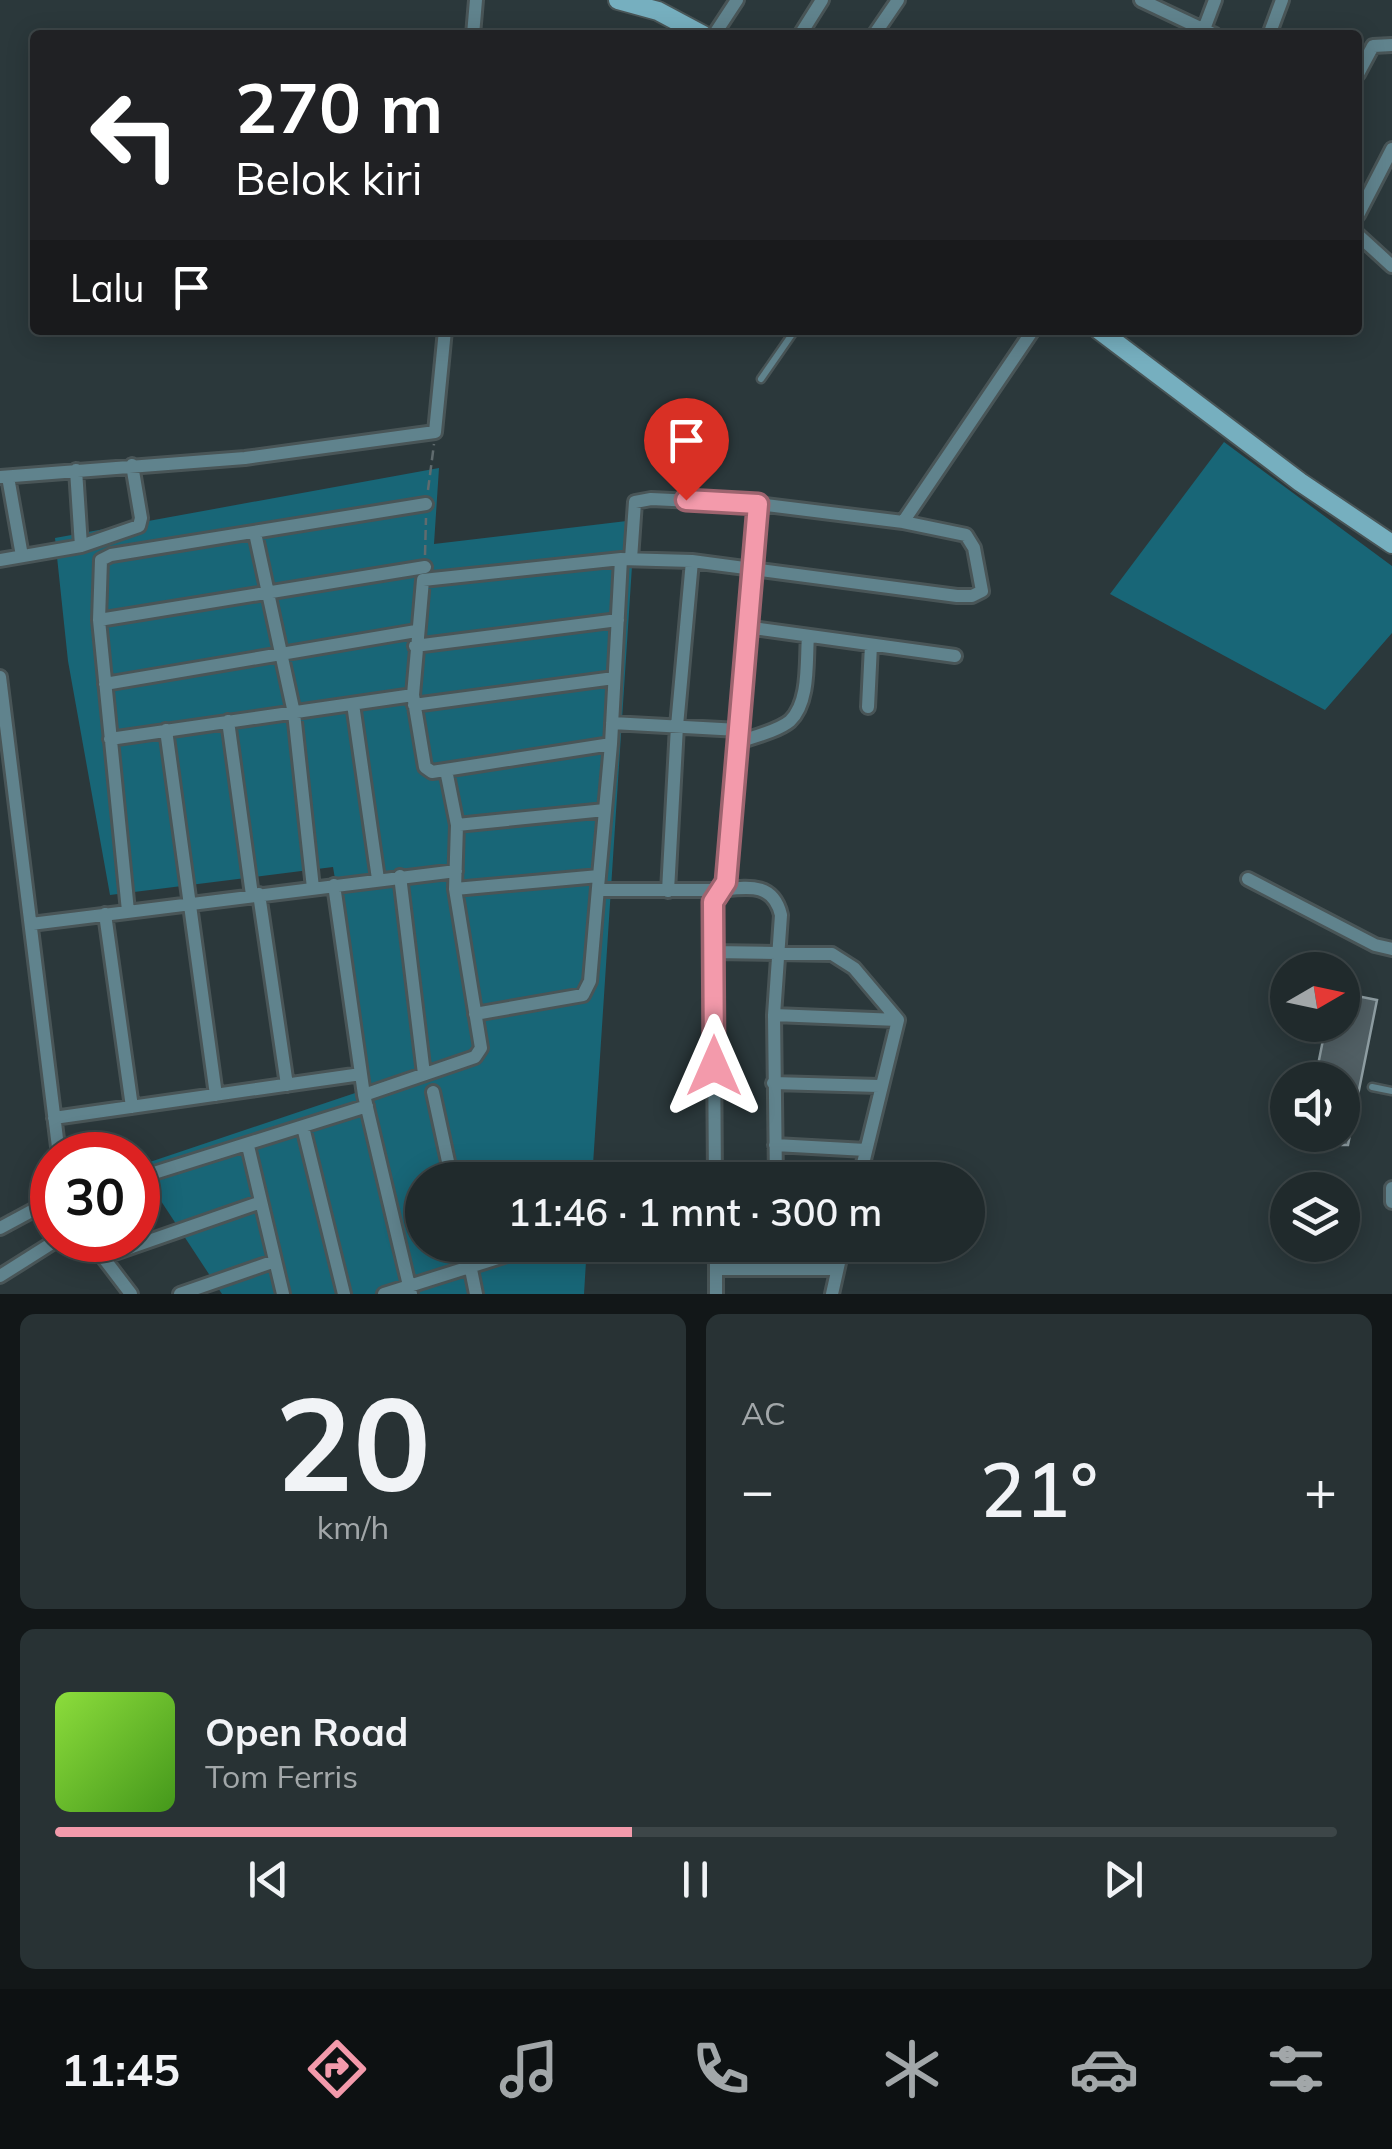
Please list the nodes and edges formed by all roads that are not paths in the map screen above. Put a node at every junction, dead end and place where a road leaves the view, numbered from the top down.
1 (476, 0) edge
2 (618, 0) edge
3 (737, 0) edge
4 (822, 0) edge
5 (898, 0) edge
6 (1214, 0) edge
7 (1282, 0) edge
8 (1148, 2) edge
9 (661, 6) edge
10 (473, 30) edge
11 (698, 30) edge
12 (708, 30) edge
13 (803, 30) edge
14 (877, 30) edge
15 (1206, 30) edge
16 (1210, 30) edge
17 (1271, 30) edge
18 (1392, 45) edge
19 (1362, 67) edge
20 (1392, 148) edge
21 (1362, 208) edge
22 (1362, 239) edge
23 (1392, 266) edge
24 (445, 335) edge
25 (791, 335) edge
26 (1030, 335) edge
27 (1105, 335) edge
28 (760, 379) dead end
29 (132, 465) junction
30 (76, 470) junction
31 (4, 477) edge
32 (426, 504) road end
33 (758, 504) junction
34 (904, 522) junction
35 (255, 533) junction
36 (1392, 544) edge
37 (82, 546) junction
38 (22, 556) junction
39 (626, 559) junction
40 (0, 560) edge
41 (692, 561) junction
42 (425, 567) road end
43 (753, 568) junction
44 (269, 592) junction
45 (99, 620) junction
46 (618, 620) junction
47 (746, 627) junction
48 (416, 630) junction
49 (808, 636) junction
50 (871, 644) junction
51 (415, 646) junction
52 (282, 654) junction
53 (955, 656) dead end
54 (0, 677) edge
55 (614, 678) junction
56 (105, 684) junction
57 (414, 700) junction
58 (353, 704) junction
59 (868, 707) dead end
60 (294, 713) junction
61 (228, 722) junction
62 (612, 723) junction
63 (676, 726) junction
64 (166, 730) junction
65 (739, 736) junction
66 (110, 739) junction
67 (611, 744) junction
68 (4, 754) edge
69 (446, 770) junction
70 (605, 810) junction
71 (457, 825) junction
72 (456, 871) junction
73 (400, 876) junction
74 (378, 879) junction
75 (1248, 880) dead end
76 (599, 883) junction
77 (334, 885) junction
78 (313, 888) junction
79 (455, 889) junction
80 (720, 890) junction
81 (668, 891) junction
82 (256, 895) junction
83 (190, 904) junction
84 (128, 912) junction
85 (105, 914) junction
86 (31, 924) junction
87 (1392, 949) edge
88 (714, 952) junction
89 (777, 953) junction
90 (475, 1014) junction
91 (774, 1015) junction
92 (898, 1020) junction
93 (361, 1074) junction
94 (424, 1074) junction
95 (773, 1084) junction
96 (286, 1085) junction
97 (879, 1086) junction
98 (1372, 1088) dead end
99 (1392, 1091) edge
100 (434, 1092) dead end
101 (216, 1095) junction
102 (366, 1100) junction
103 (132, 1107) junction
104 (54, 1118) junction
105 (303, 1127) junction
106 (56, 1132) edge
107 (775, 1145) junction
108 (248, 1146) junction
109 (866, 1150) junction
110 (448, 1162) edge
111 (715, 1162) edge
112 (775, 1162) edge
113 (863, 1162) edge
114 (160, 1172) edge
115 (1392, 1188) edge
116 (261, 1202) junction
117 (1392, 1202) edge
118 (30, 1212) edge
119 (0, 1228) edge
120 (160, 1237) edge
121 (30, 1257) edge
122 (275, 1261) junction
123 (107, 1262) edge
124 (469, 1262) edge
125 (483, 1262) edge
126 (716, 1262) edge
127 (777, 1262) edge
128 (839, 1262) edge
129 (470, 1266) junction
130 (777, 1268) junction
131 (716, 1269) junction
132 (837, 1269) junction
133 (0, 1276) edge
134 (410, 1290) edge
135 (130, 1294) edge
136 (180, 1294) edge
137 (283, 1294) edge
138 (344, 1294) edge
139 (384, 1294) edge
140 (476, 1294) edge
141 (716, 1294) edge
142 (832, 1294) edge

1 - 10 street
2 - 9 street
3 - 12 street
4 - 13 street
5 - 14 street
6 - 16 street
7 - 17 street
8 - 15 street
9 - 11 street
18 - 19 street
20 - 21 street
22 - 23 street
24 - 29 street
25 - 28 lane
26 - 34 street
27 - 36 street
29 - 30 street
29 - 37 street
30 - 31 street
30 - 37 street
31 - 38 street
32 - 35 street
33 - 34 street
33 - 39 street
33 - 43 street
34 - 43 street
35 - 44 street
35 - 45 street
37 - 38 street
38 - 40 street
39 - 41 street
39 - 46 street
39 - 48 street
41 - 43 street
41 - 63 street
42 - 44 street
43 - 47 street
44 - 45 street
44 - 52 street
45 - 56 street
46 - 51 street
46 - 55 street
47 - 49 street
47 - 65 street
48 - 51 street
48 - 52 street
49 - 50 street
49 - 65 street
50 - 53 street
50 - 59 street
51 - 57 street
52 - 56 street
52 - 60 street
54 - 68 street
55 - 57 street
55 - 62 street
56 - 66 street
57 - 58 street
57 - 69 street
58 - 60 street
58 - 74 street
60 - 61 street
60 - 78 street
61 - 64 street
61 - 82 street
62 - 63 street
62 - 67 street
63 - 65 street
63 - 81 street
64 - 66 street
64 - 83 street
65 - 80 street
66 - 84 street
67 - 69 street
67 - 70 street
68 - 86 street
69 - 71 street
70 - 71 street
70 - 76 street
71 - 72 street
72 - 73 street
72 - 79 street
73 - 74 street
73 - 94 street
74 - 77 street
75 - 87 street
76 - 79 street
76 - 81 street
76 - 90 street
77 - 78 street
77 - 93 street
78 - 82 street
79 - 90 street
80 - 81 street
80 - 88 street
80 - 89 street
82 - 83 street
82 - 96 street
83 - 84 street
83 - 101 street
84 - 85 street
85 - 86 street
85 - 103 street
86 - 104 street
88 - 89 street
88 - 111 street
89 - 91 street
89 - 92 street
90 - 94 street
91 - 92 street
91 - 95 street
92 - 97 street
93 - 96 street
93 - 102 street
94 - 102 street
95 - 97 street
95 - 107 street
96 - 101 street
97 - 109 street
98 - 99 lane
100 - 110 street
101 - 103 street
102 - 105 street
102 - 134 street
103 - 104 street
104 - 106 street
105 - 108 street
105 - 138 street
107 - 109 street
107 - 112 street
108 - 114 street
108 - 116 street
109 - 113 street
115 - 117 street
116 - 120 street
116 - 122 street
118 - 119 street
121 - 133 street
122 - 136 street
122 - 137 street
123 - 135 street
124 - 129 street
125 - 129 street
126 - 131 street
127 - 130 street
128 - 132 street
129 - 134 street
129 - 140 street
130 - 131 street
130 - 132 street
131 - 141 street
132 - 142 street
134 - 139 street

